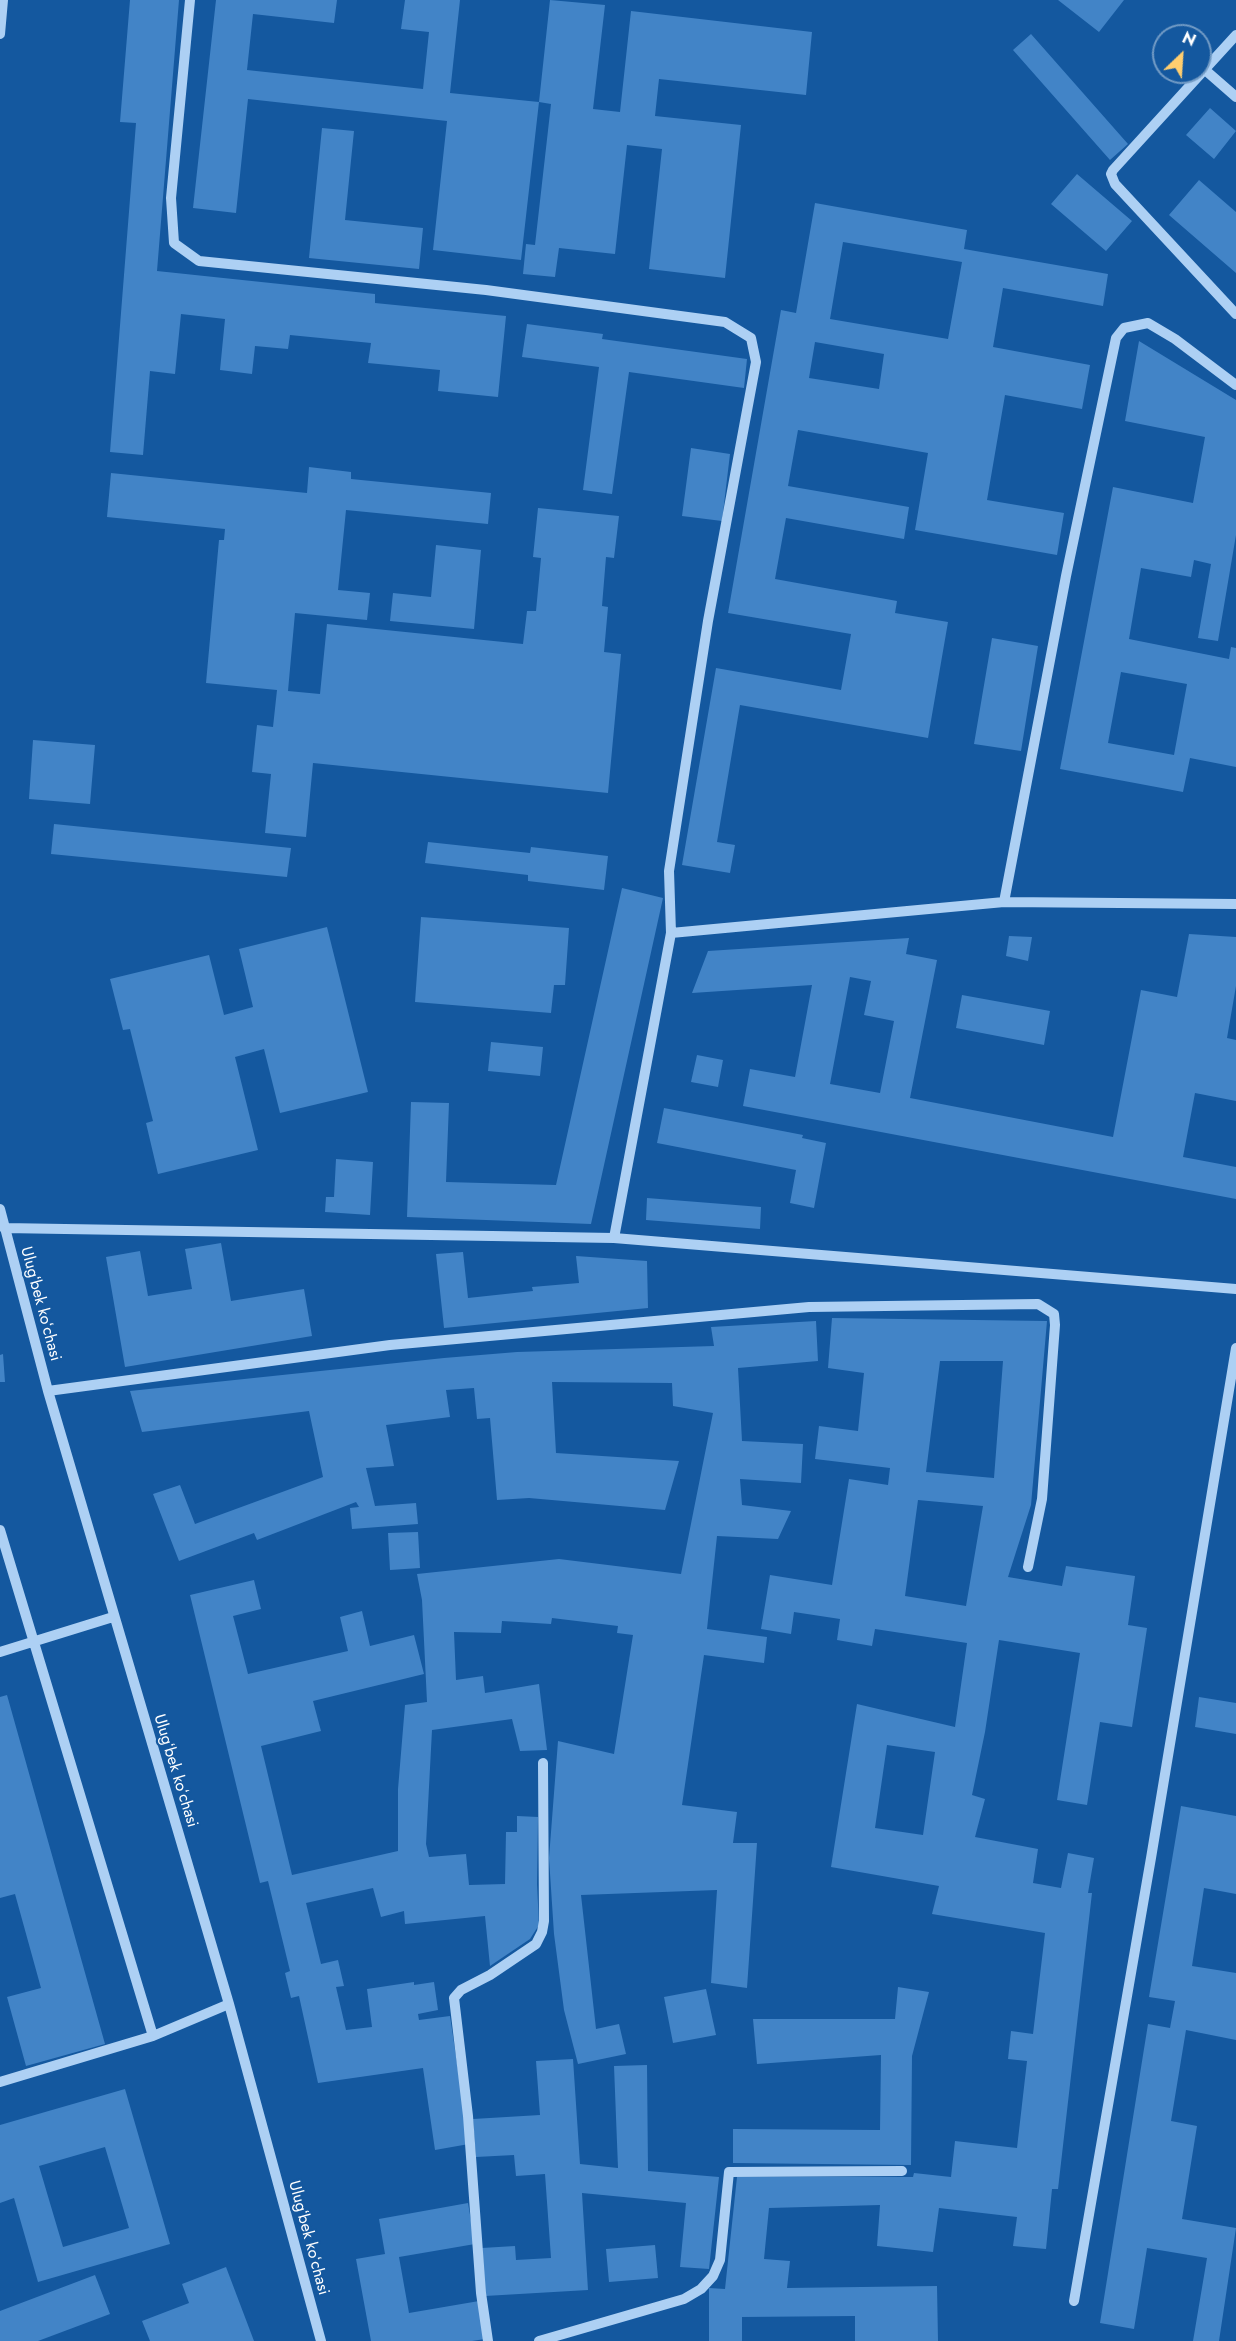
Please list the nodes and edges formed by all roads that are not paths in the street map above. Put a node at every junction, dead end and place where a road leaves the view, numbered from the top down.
1 (3, 0) edge
2 (190, 0) edge
3 (0, 34) edge
4 (1236, 35) edge
5 (1212, 60) edge
6 (1212, 76) edge
7 (1190, 84) edge
8 (1236, 97) edge
9 (1236, 314) edge
10 (1236, 385) edge
11 (1004, 902) junction
12 (1236, 904) edge
13 (671, 933) junction
14 (0, 1209) edge
15 (4, 1228) junction
16 (614, 1238) junction
17 (1236, 1289) edge
18 (1236, 1348) edge
19 (48, 1391) junction
20 (0, 1530) edge
21 (1028, 1566) dead end
22 (113, 1617) junction
23 (33, 1643) junction
24 (0, 1652) edge
25 (543, 1763) dead end
26 (229, 2004) junction
27 (153, 2036) junction
28 (0, 2082) edge
29 (902, 2171) dead end
30 (1074, 2301) dead end
31 (321, 2341) edge
32 (488, 2341) edge
33 (539, 2341) edge

1 - 3 street
2 - 13 street
4 - 5 street
6 - 8 street
7 - 9 street
10 - 11 street
11 - 12 street
11 - 13 street
13 - 16 street
14 - 15 street, Ulugʻbek koʻchasi
15 - 16 street
15 - 19 street, Ulugʻbek koʻchasi
16 - 17 street
18 - 30 street
19 - 21 street
19 - 22 street, Ulugʻbek koʻchasi
20 - 23 street
22 - 23 street
22 - 26 street, Ulugʻbek koʻchasi
23 - 24 street
23 - 27 street
25 - 32 street
26 - 27 street
26 - 31 street, Ulugʻbek koʻchasi
27 - 28 street
29 - 33 street

